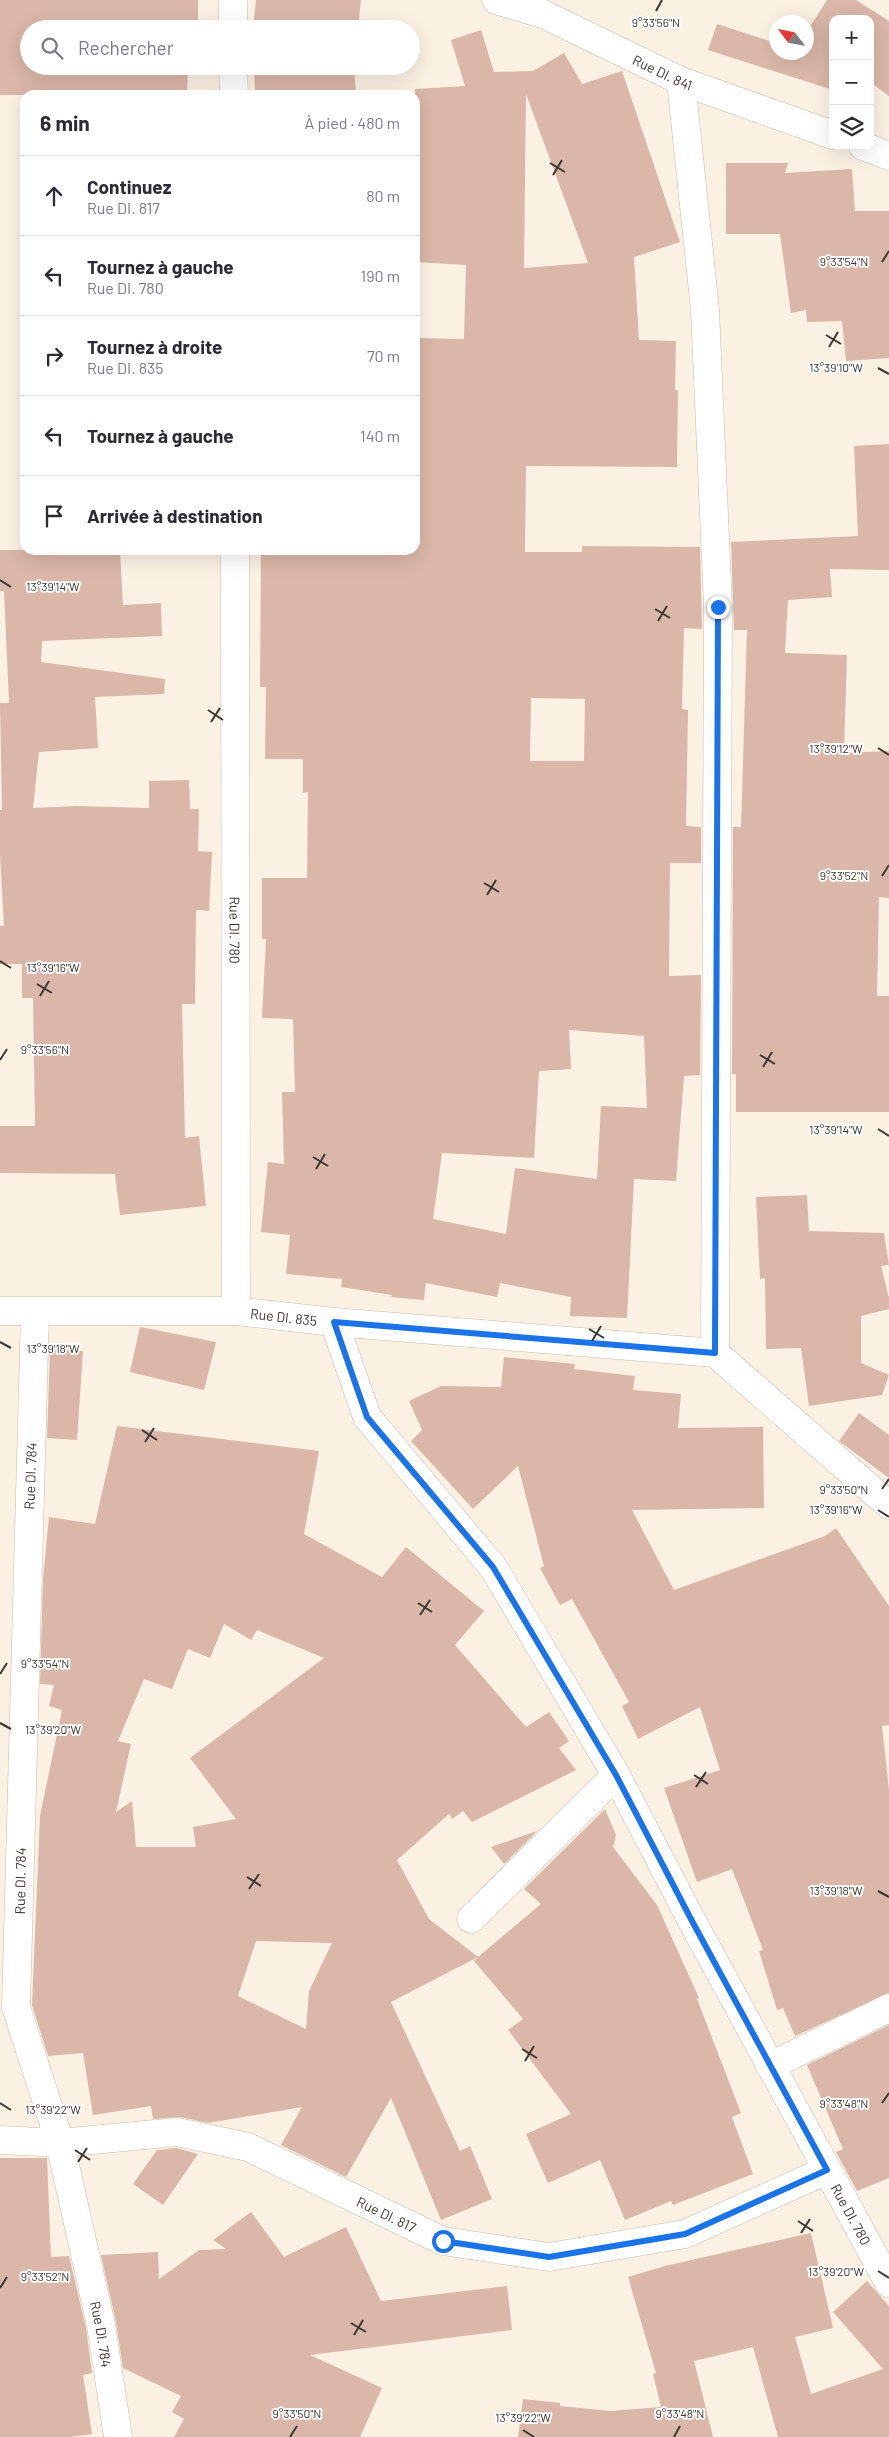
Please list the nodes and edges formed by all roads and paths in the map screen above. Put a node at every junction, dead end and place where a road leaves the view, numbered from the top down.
1 (233, 0) edge
2 (496, 0) edge
3 (538, 7) edge
4 (233, 20) edge
5 (234, 75) edge
6 (681, 80) junction
7 (234, 90) edge
8 (829, 134) edge
9 (873, 150) edge
10 (889, 156) edge
11 (234, 555) edge
12 (0, 1311) edge
13 (236, 1311) junction
14 (35, 1312) junction
15 (334, 1322) junction
16 (715, 1353) junction
17 (889, 1505) edge
18 (616, 1775) junction
19 (471, 1919) dead end
20 (889, 2008) edge
21 (770, 2066) junction
22 (0, 2140) edge
23 (60, 2143) junction
24 (827, 2170) junction
25 (889, 2283) edge
26 (118, 2437) edge

1 - 4 street
2 - 3 street, Rue DI. 841
3 - 6 street, Rue DI. 841
5 - 7 street
6 - 8 street, Rue DI. 841
6 - 16 street
9 - 10 street
11 - 13 street, Rue DI. 780
12 - 14 street, Rue DI. 835
13 - 14 street, Rue DI. 835
13 - 15 street, Rue DI. 835
14 - 23 street, Rue DI. 784
15 - 16 street, Rue DI. 835
15 - 18 street, Rue DI. 780
16 - 17 street
18 - 19 street
18 - 21 street, Rue DI. 780
20 - 21 street
21 - 24 street, Rue DI. 780
22 - 23 street, Rue DI. 817
23 - 24 street, Rue DI. 817
23 - 26 street, Rue DI. 784
24 - 25 street, Rue DI. 780

